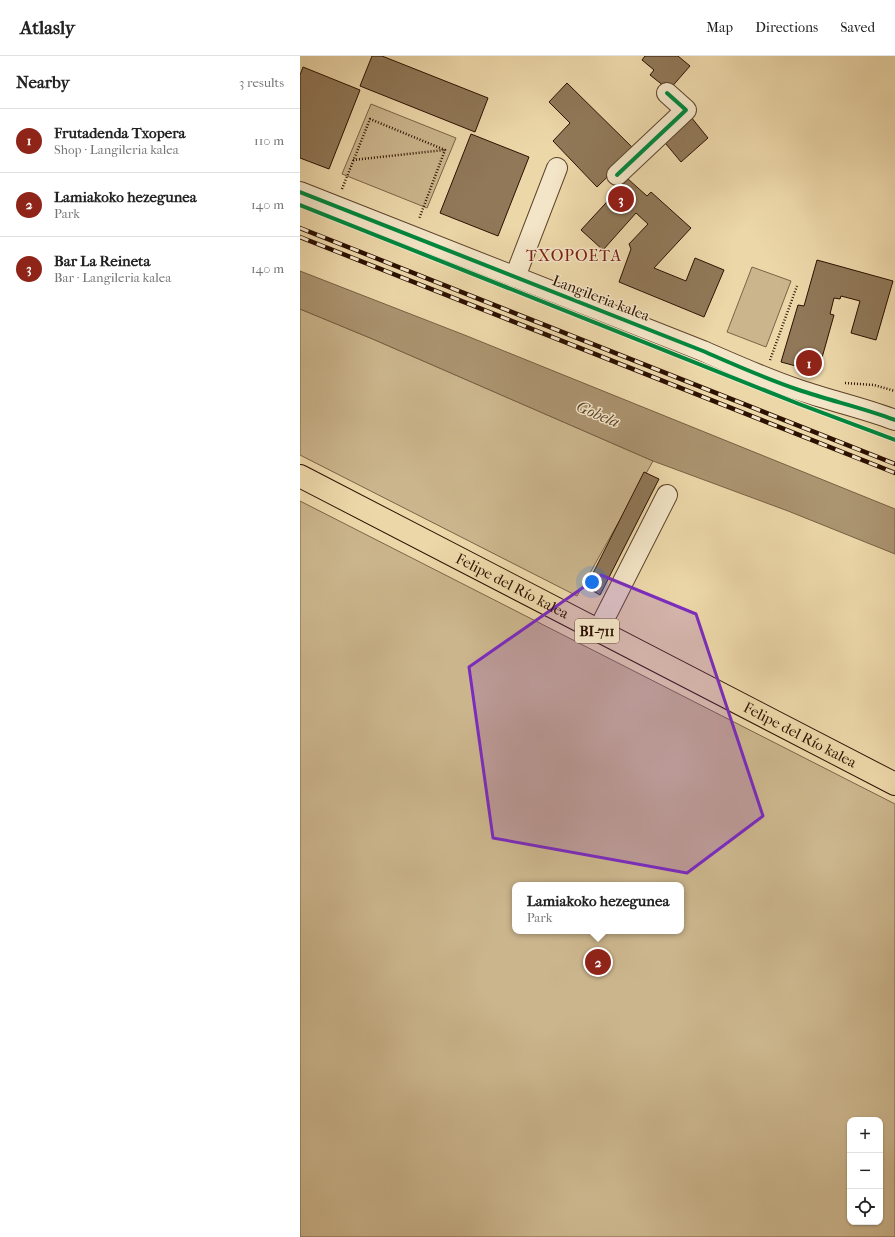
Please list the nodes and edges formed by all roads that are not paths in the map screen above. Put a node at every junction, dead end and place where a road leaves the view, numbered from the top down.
1 (667, 93) dead end
2 (557, 168) dead end
3 (617, 175) dead end
4 (300, 192) edge
5 (515, 277) junction
6 (895, 420) edge
7 (300, 476) edge
8 (667, 495) dead end
9 (598, 631) junction
10 (895, 784) edge

1 - 3 street
2 - 5 street
4 - 5 street, Langileria kalea
5 - 6 street, Langileria kalea
7 - 9 main road, Felipe del Río kalea / BI-711
8 - 9 street
9 - 10 main road, Felipe del Río kalea / BI-711

